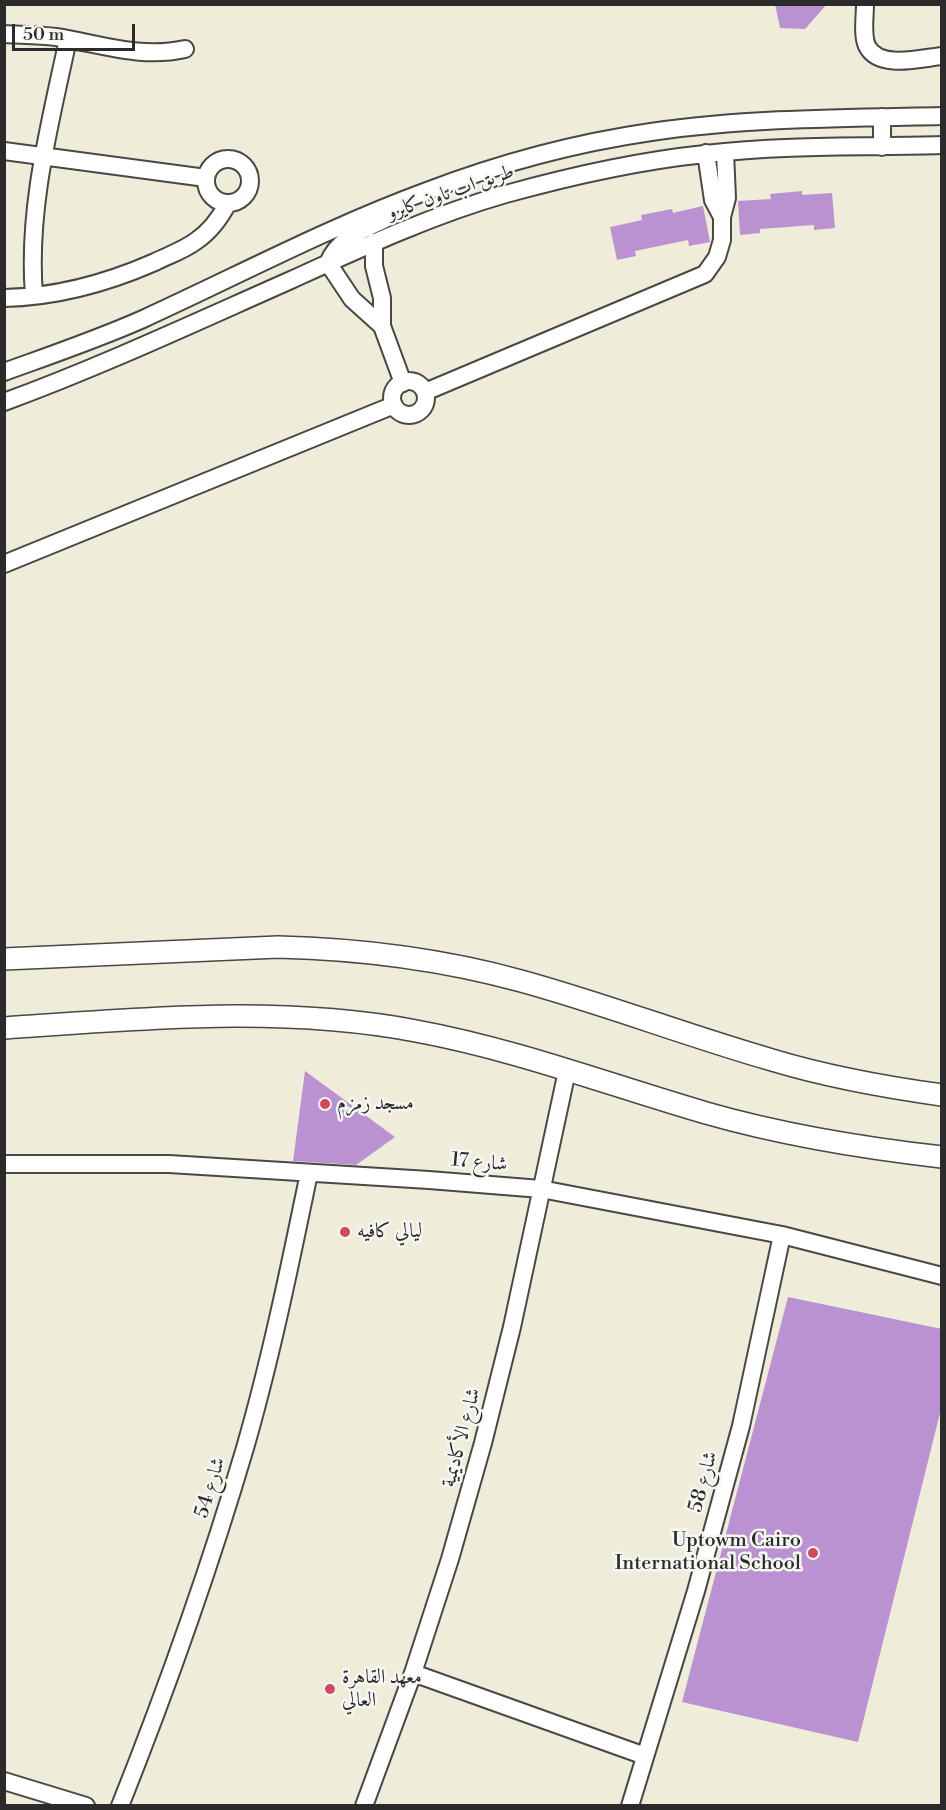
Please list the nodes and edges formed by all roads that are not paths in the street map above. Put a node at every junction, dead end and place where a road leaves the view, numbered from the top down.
1 (865, 4) edge
2 (4, 34) edge
3 (68, 39) junction
4 (186, 49) dead end
5 (942, 56) edge
6 (942, 116) edge
7 (882, 117) junction
8 (942, 145) edge
9 (882, 147) junction
10 (4, 151) edge
11 (725, 152) junction
12 (706, 153) junction
13 (43, 158) junction
14 (206, 178) junction
15 (427, 191) junction
16 (228, 203) junction
17 (722, 217) junction
18 (374, 242) junction
19 (328, 263) junction
20 (34, 295) junction
21 (4, 298) edge
22 (382, 326) junction
23 (4, 372) edge
24 (403, 383) junction
25 (425, 392) junction
26 (4, 402) edge
27 (394, 405) junction
28 (4, 564) edge
29 (4, 959) edge
30 (4, 1028) edge
31 (567, 1071) junction
32 (942, 1095) edge
33 (942, 1157) edge
34 (4, 1164) edge
35 (309, 1173) junction
36 (541, 1189) junction
37 (782, 1235) junction
38 (942, 1276) edge
39 (413, 1673) junction
40 (645, 1756) junction
41 (4, 1781) edge
42 (86, 1806) edge
43 (120, 1806) edge
44 (364, 1806) edge
45 (630, 1806) edge

1 - 5 street
2 - 3 street
3 - 4 street
3 - 13 street
6 - 7 street, طريق اب تاون كايرو
7 - 9 street
7 - 15 street, طريق اب تاون كايرو
8 - 9 street, طريق اب تاون كايرو
9 - 11 street, طريق اب تاون كايرو
10 - 13 street
11 - 12 street, طريق اب تاون كايرو
11 - 17 street
12 - 17 street
12 - 18 street, طريق اب تاون كايرو
13 - 14 street
13 - 20 street
14 - 16 street
14 - 16 street
15 - 19 street
15 - 23 street, طريق اب تاون كايرو
16 - 20 street
17 - 25 street
18 - 19 street, طريق اب تاون كايرو
18 - 22 street
19 - 22 street
19 - 26 street, طريق اب تاون كايرو
20 - 21 street
22 - 24 street
24 - 25 street
24 - 27 street
25 - 27 street
27 - 28 street
29 - 32 main road
30 - 31 main road
31 - 33 main road
31 - 36 street, شارع الأكاديمية
34 - 35 street, شارع 17
35 - 36 street, شارع 17
35 - 43 street, شارع 54
36 - 37 street, شارع 17
36 - 39 street, شارع الأكاديمية
37 - 38 street, شارع 17
37 - 40 street, شارع 58
39 - 40 street
39 - 44 street, شارع الأكاديمية
40 - 45 street, شارع 58
41 - 42 street

